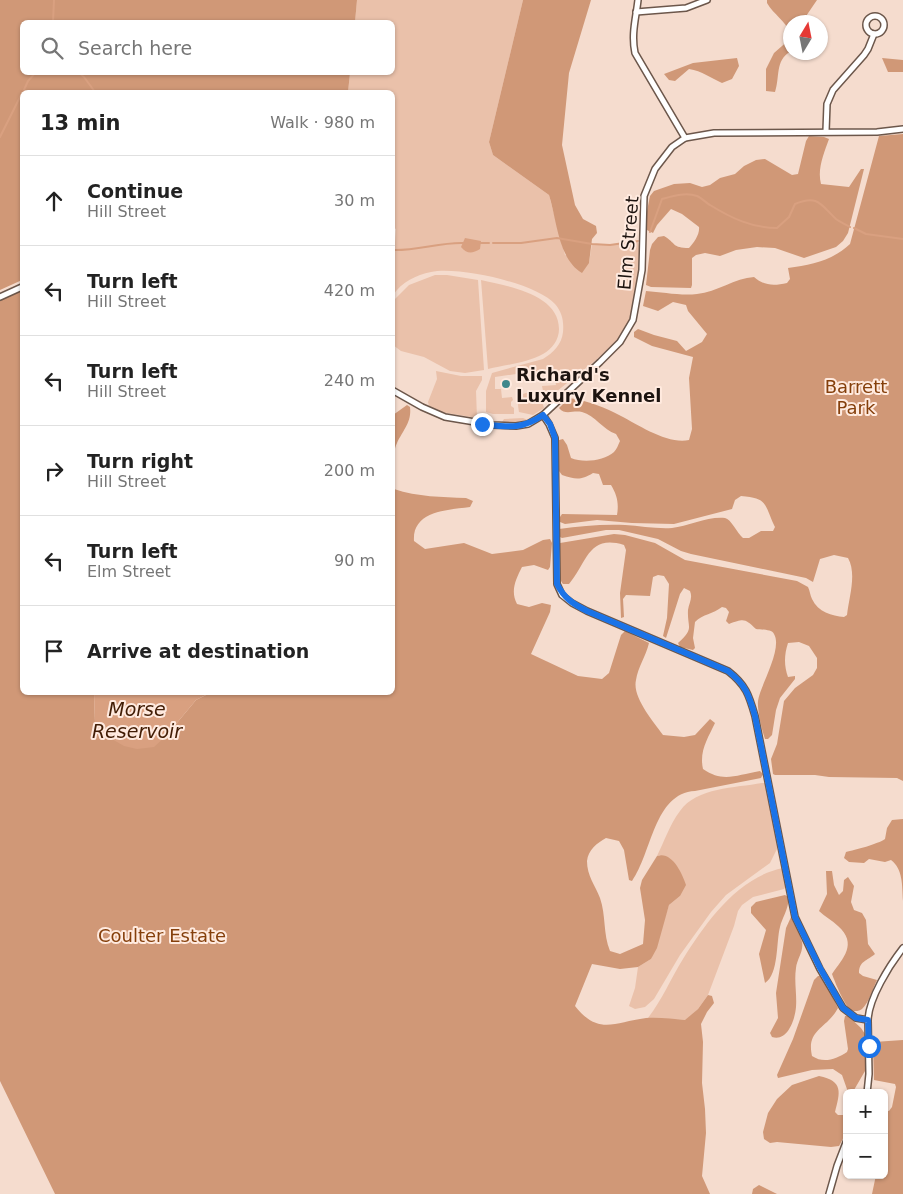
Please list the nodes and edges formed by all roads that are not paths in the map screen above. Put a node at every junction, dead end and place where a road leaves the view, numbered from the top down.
1 (638, 0) edge
2 (707, 0) edge
3 (636, 12) junction
4 (874, 34) dead end
5 (903, 129) edge
6 (826, 131) junction
7 (685, 138) junction
8 (20, 288) edge
9 (0, 297) edge
10 (395, 392) edge
11 (543, 415) junction
12 (903, 948) edge
13 (868, 1020) junction
14 (867, 1089) edge
15 (843, 1149) edge
16 (829, 1194) edge

1 - 3 street
2 - 3 street
3 - 7 street
4 - 6 street
5 - 6 street
6 - 7 street
7 - 11 street, Elm Street
8 - 9 street
10 - 11 street, Elm Street
11 - 13 street
12 - 13 street
13 - 14 street
15 - 16 street

